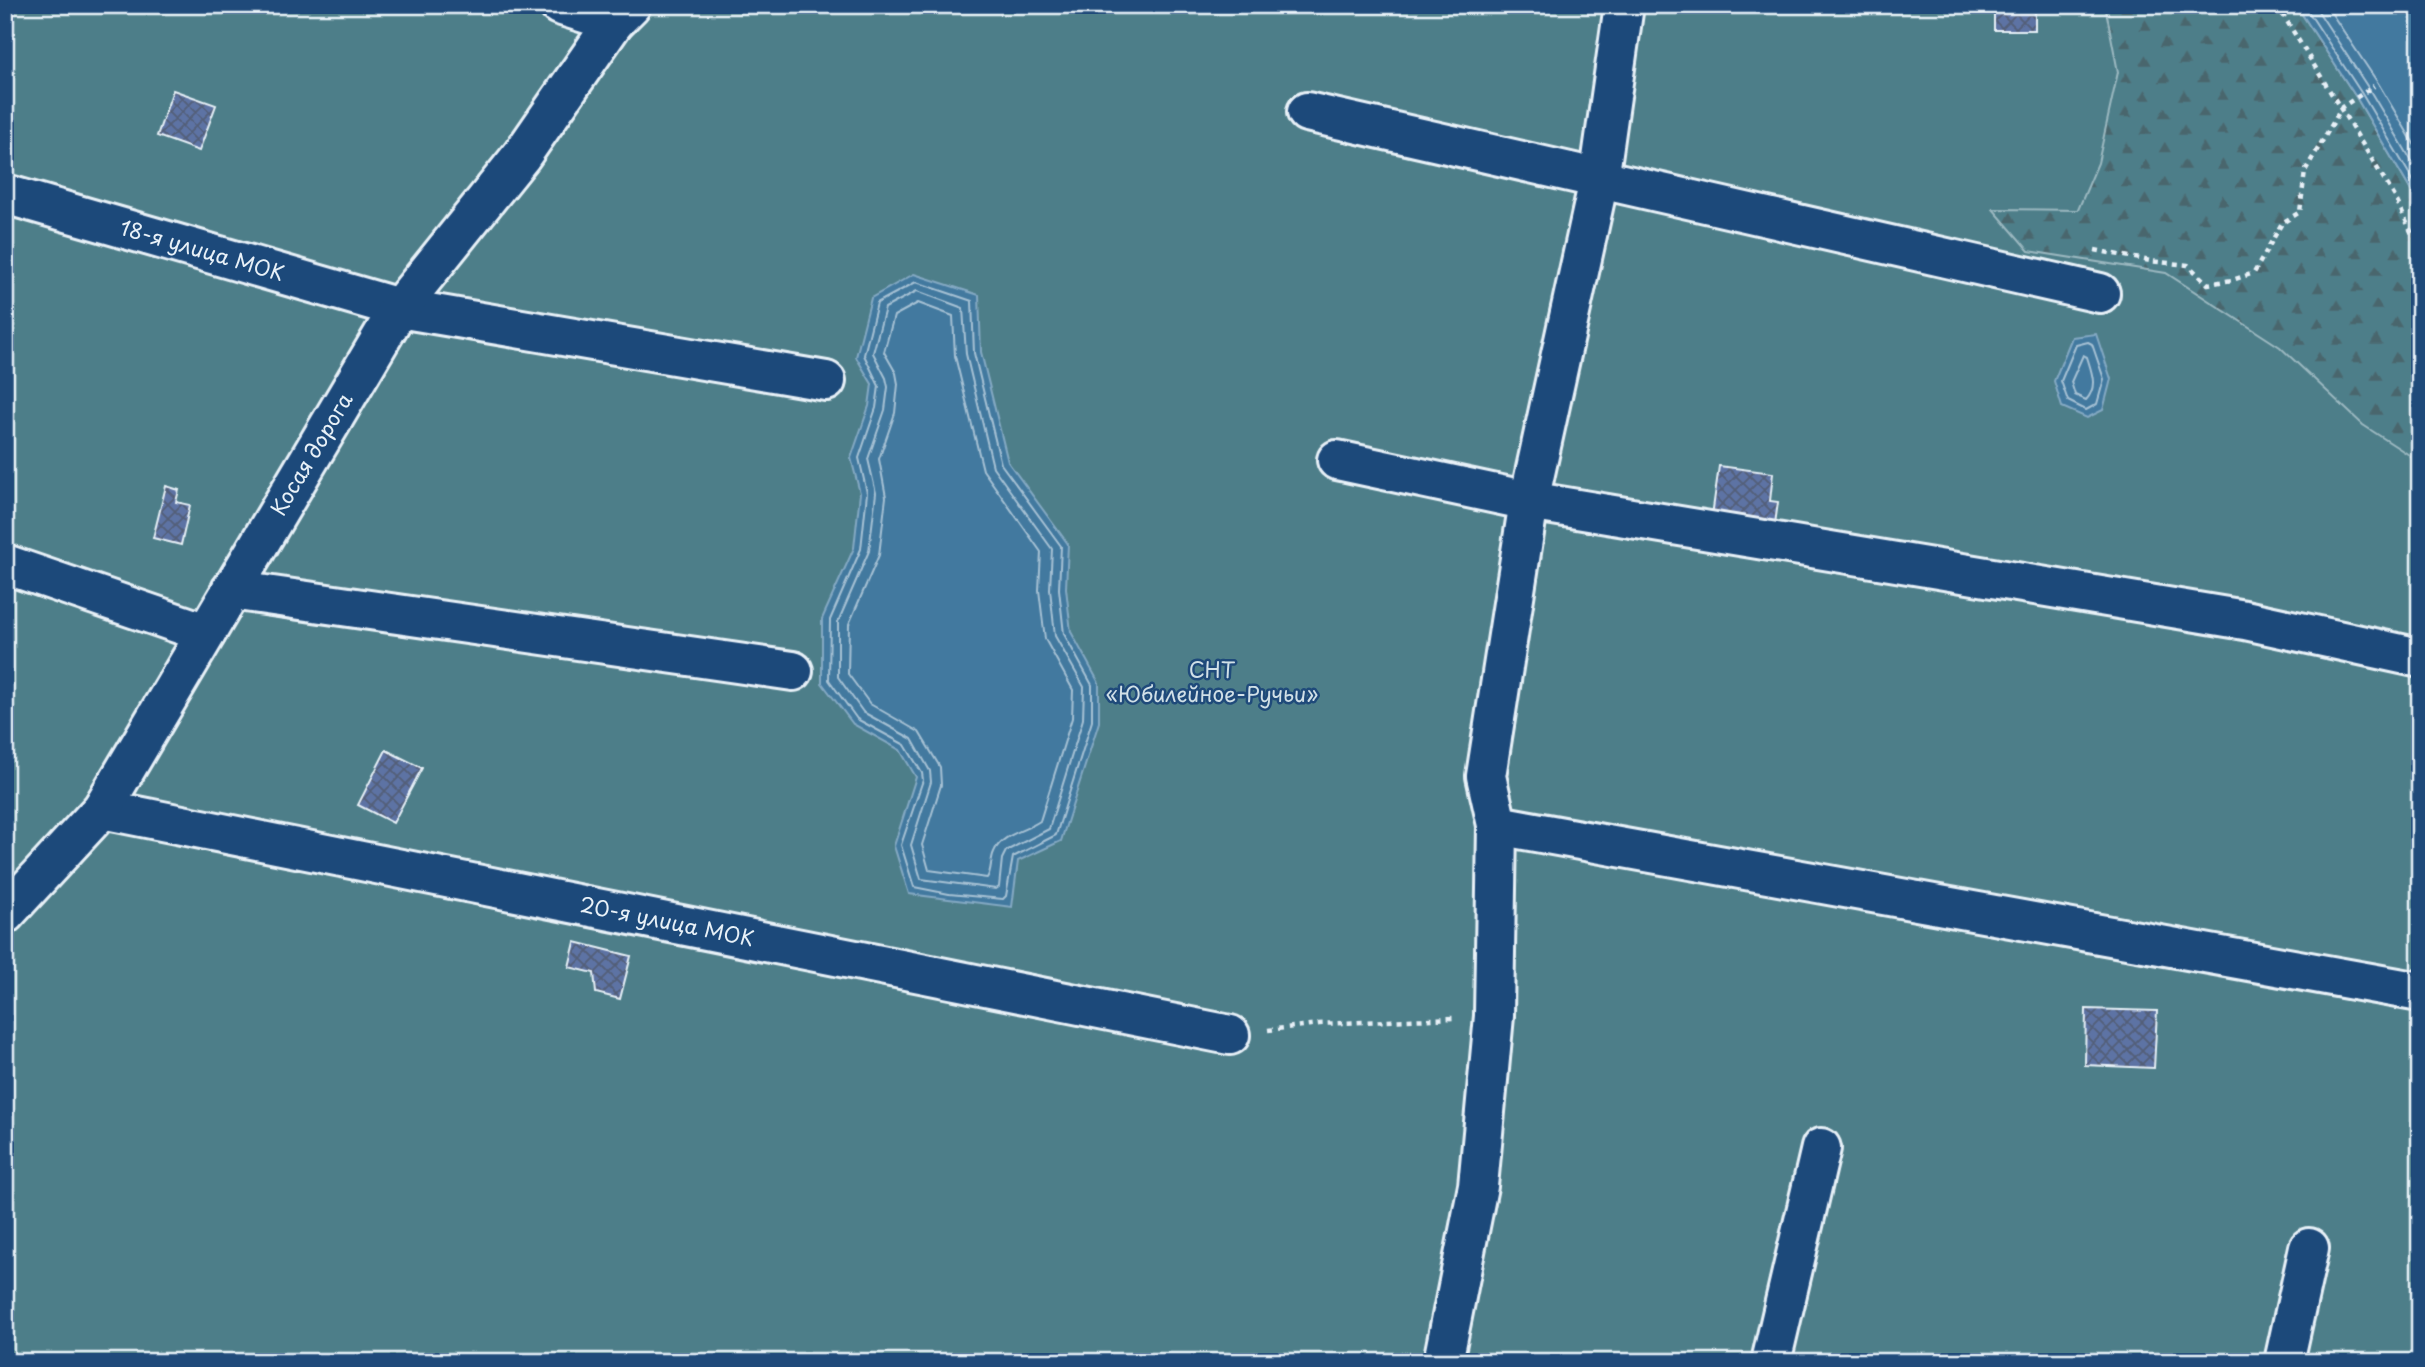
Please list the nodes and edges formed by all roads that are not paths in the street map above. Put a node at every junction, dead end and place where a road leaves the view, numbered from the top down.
1 (559, 5) edge
2 (1624, 5) edge
3 (623, 14) edge
4 (1307, 112) dead end
5 (1599, 180) junction
6 (5, 194) edge
7 (2100, 293) dead end
8 (399, 308) junction
9 (826, 381) dead end
10 (1338, 460) dead end
11 (1529, 501) junction
12 (5, 564) edge
13 (231, 590) junction
14 (206, 633) junction
15 (2420, 658) edge
16 (793, 671) dead end
17 (102, 809) junction
18 (1497, 825) junction
19 (5, 914) edge
20 (2420, 992) edge
21 (1230, 1035) road end
22 (1821, 1148) dead end
23 (2309, 1248) dead end
24 (1443, 1362) edge
25 (1771, 1362) edge
26 (2284, 1362) edge

1 - 3 street
2 - 5 street
3 - 8 street, Косая дорога
4 - 5 street
5 - 7 street
5 - 11 street
6 - 8 street, 18-я улица МОК
8 - 9 street, 18-я улица МОК
8 - 13 street, Косая дорога
10 - 11 street
11 - 15 street
11 - 18 street
12 - 14 street
13 - 14 street, Косая дорога
13 - 16 street
14 - 17 street, Косая дорога
17 - 19 street, Косая дорога
17 - 21 street, 20-я улица МОК
18 - 20 street
18 - 24 street
22 - 25 street
23 - 26 street

